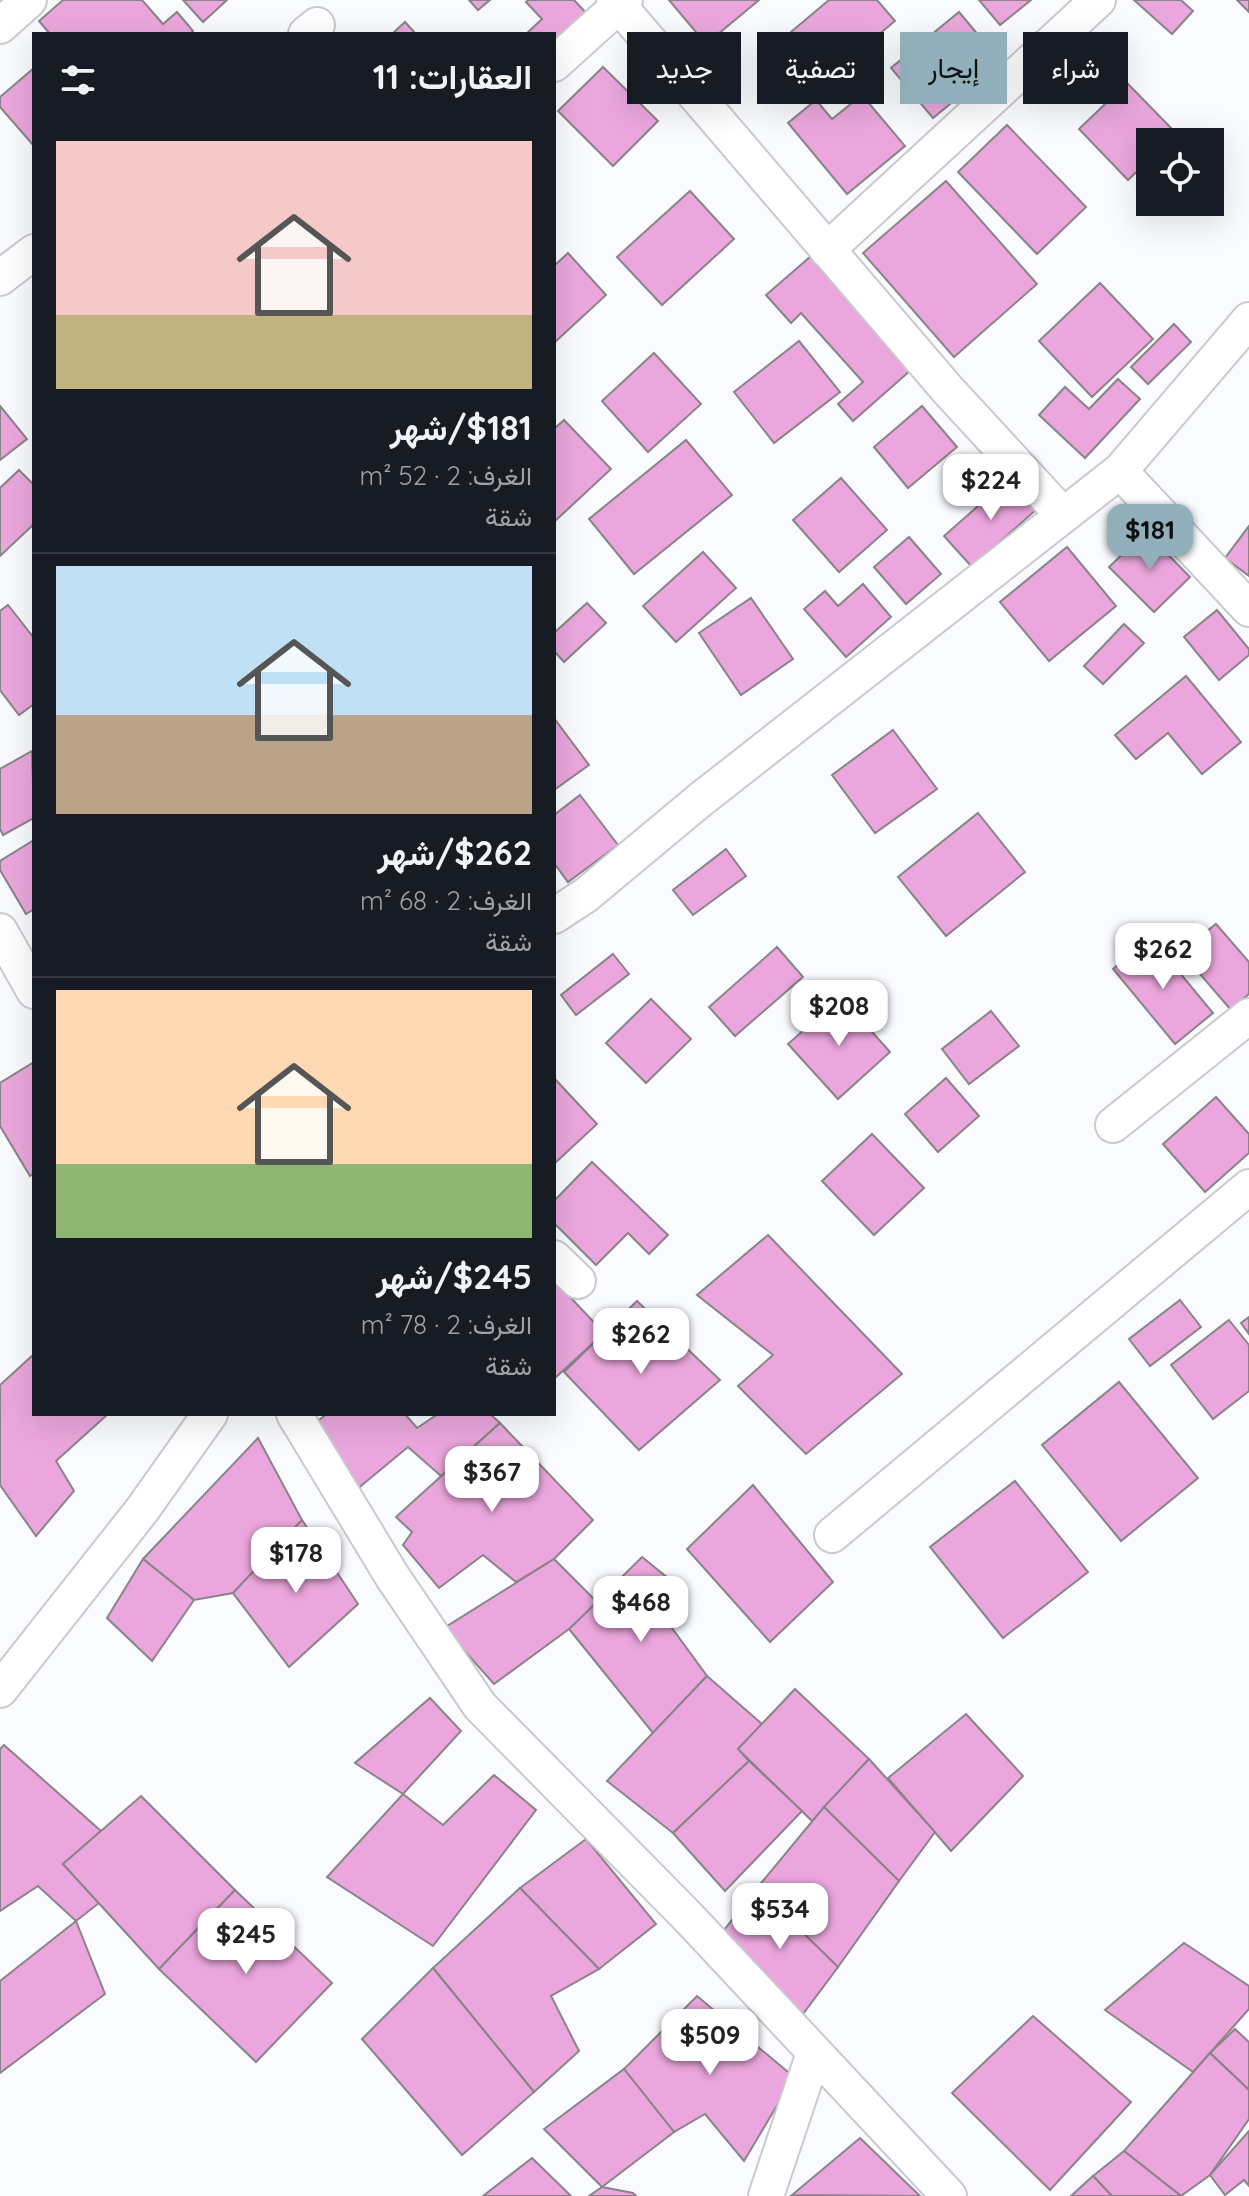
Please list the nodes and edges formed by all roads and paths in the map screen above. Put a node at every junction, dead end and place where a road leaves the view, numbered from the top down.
1 (29, 0) edge
2 (1098, 0) edge
3 (619, 2) edge
4 (0, 26) edge
5 (556, 62) edge
6 (827, 250) junction
7 (32, 254) edge
8 (0, 278) edge
9 (1249, 320) edge
10 (1120, 471) junction
11 (1063, 515) junction
12 (1249, 609) edge
13 (556, 915) edge
14 (0, 931) edge
15 (32, 987) edge
16 (1249, 1016) edge
17 (1113, 1125) dead end
18 (1249, 1187) edge
19 (209, 1416) edge
20 (295, 1416) edge
21 (832, 1535) dead end
22 (0, 1690) edge
23 (814, 2053) junction
24 (766, 2196) edge
25 (949, 2196) edge

1 - 4 street
2 - 6 street
3 - 5 street
3 - 6 street
6 - 11 street
7 - 8 street
9 - 10 street
10 - 11 street
10 - 12 street
11 - 13 street
14 - 15 street
16 - 17 street
18 - 21 street
19 - 22 street
20 - 23 street
23 - 24 street
23 - 25 street

